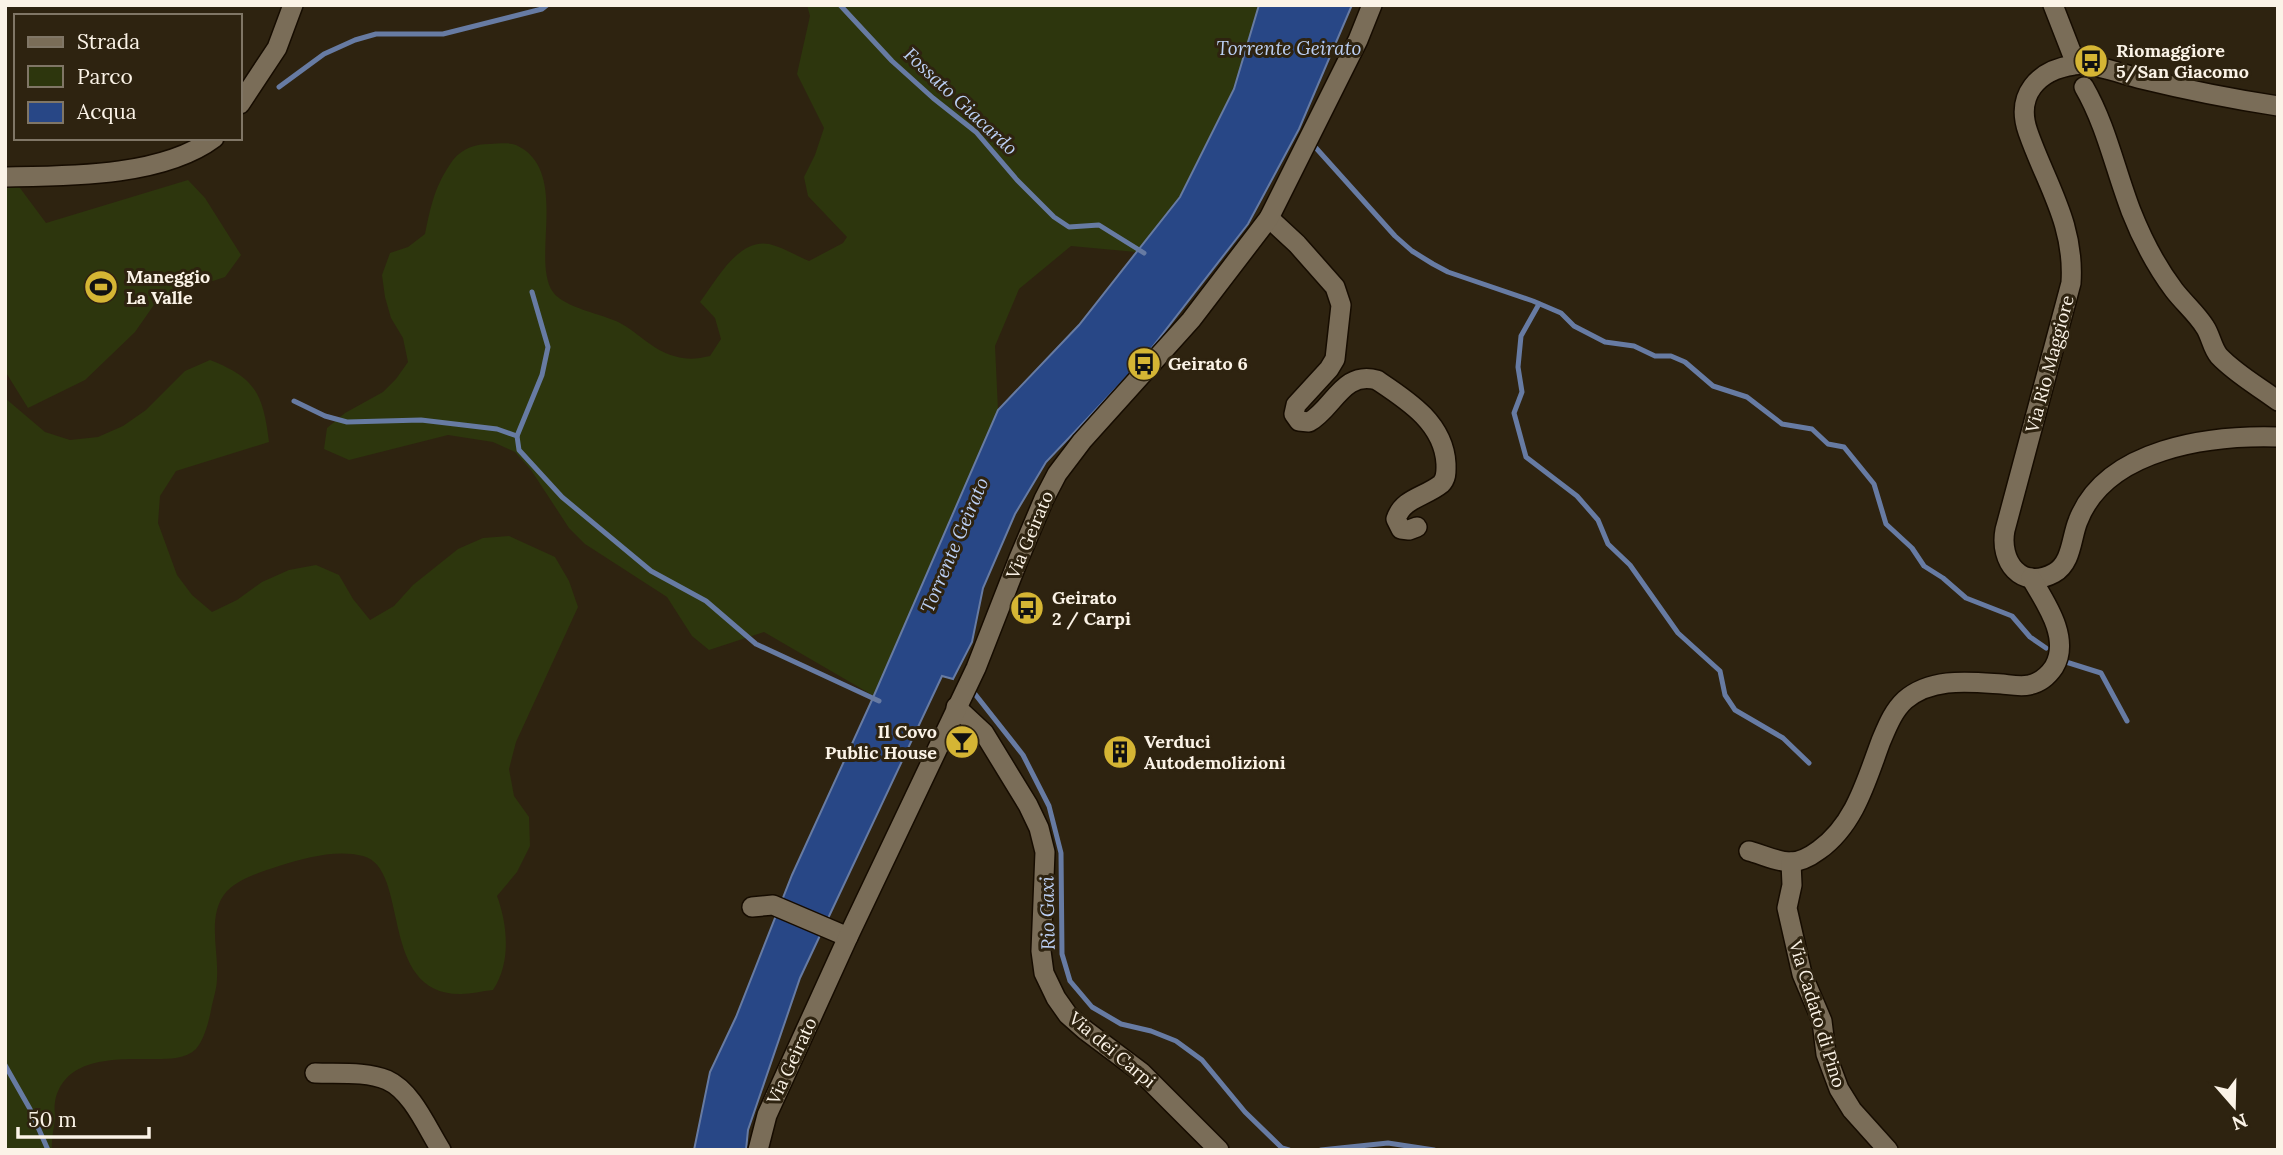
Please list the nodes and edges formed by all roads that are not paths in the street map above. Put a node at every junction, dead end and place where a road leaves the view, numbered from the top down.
1 (293, 5) edge
2 (1372, 5) edge
3 (2053, 5) edge
4 (2076, 64) junction
5 (2084, 87) dead end
6 (242, 101) edge
7 (2278, 106) edge
8 (211, 140) edge
9 (5, 177) edge
10 (1269, 218) junction
11 (2278, 401) edge
12 (2278, 437) edge
13 (1418, 527) dead end
14 (2031, 578) junction
15 (958, 703) junction
16 (1749, 851) dead end
17 (1791, 862) junction
18 (752, 907) dead end
19 (839, 933) junction
20 (315, 1073) dead end
21 (441, 1150) edge
22 (758, 1150) edge
23 (1219, 1150) edge
24 (1888, 1150) edge

1 - 6 street
2 - 10 street, Via Geirato
3 - 4 street
4 - 7 street
4 - 14 street, Via Rio Maggiore
5 - 11 street
8 - 9 street
10 - 13 street
10 - 15 street, Via Geirato
12 - 14 street
14 - 17 street
15 - 19 street, Via Geirato
15 - 23 street, Via dei Carpi
16 - 17 street
17 - 24 street, Via Cadato di Pino
18 - 19 street
19 - 22 street, Via Geirato
20 - 21 street

